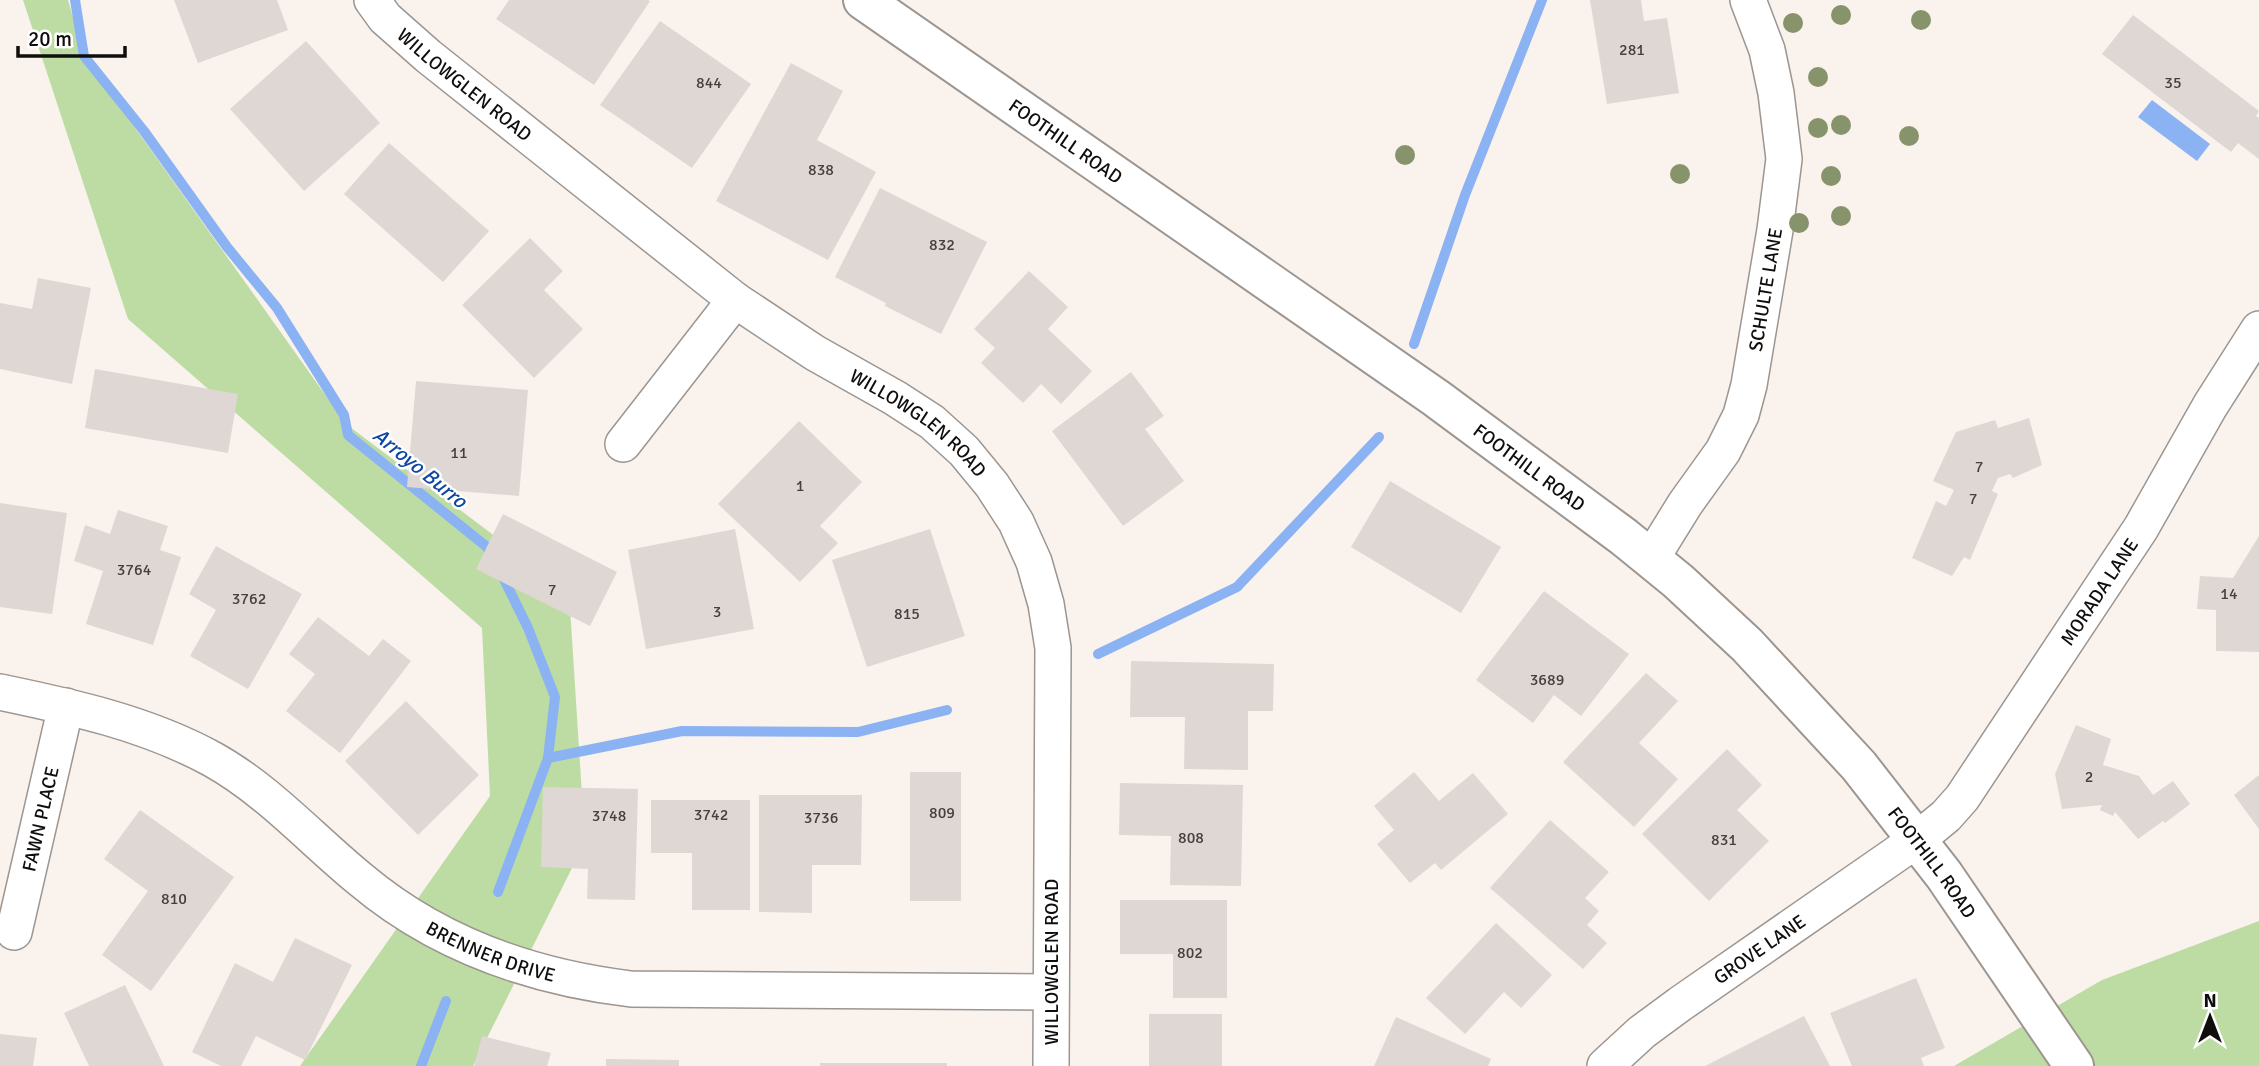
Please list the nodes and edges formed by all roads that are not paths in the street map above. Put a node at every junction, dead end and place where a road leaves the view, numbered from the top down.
1 (372, 0) edge
2 (863, 0) edge
3 (1748, 0) edge
4 (734, 300) junction
5 (2259, 329) edge
6 (623, 444) dead end
7 (1651, 559) junction
8 (0, 692) edge
9 (66, 706) junction
10 (1918, 839) junction
11 (14, 932) dead end
12 (1051, 992) junction
13 (1051, 1066) edge
14 (1605, 1066) edge
15 (2074, 1066) edge

1 - 4 street, WILLOWGLEN ROAD
2 - 7 main road, FOOTHILL ROAD
3 - 7 street, SCHULTE LANE
4 - 6 street
4 - 12 street, WILLOWGLEN ROAD
5 - 10 street, MORADA LANE
7 - 10 main road, FOOTHILL ROAD
8 - 9 street, BRENNER DRIVE
9 - 11 street, FAWN PLACE
9 - 12 street, BRENNER DRIVE
10 - 14 street, GROVE LANE
10 - 15 main road, FOOTHILL ROAD
12 - 13 street, WILLOWGLEN ROAD

